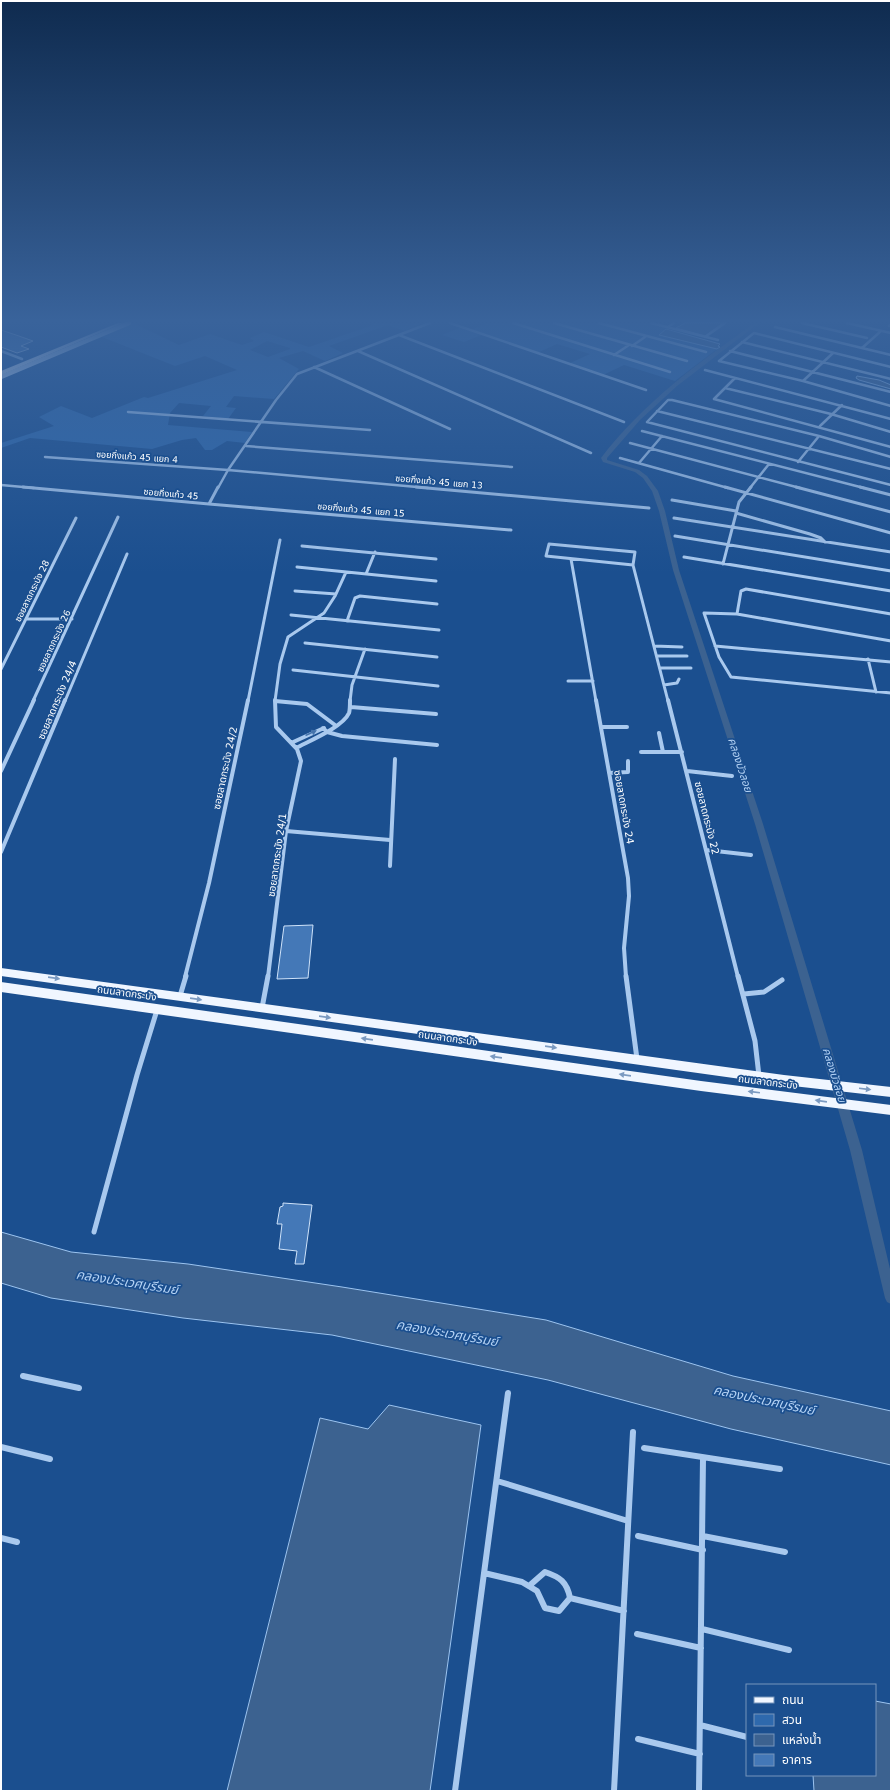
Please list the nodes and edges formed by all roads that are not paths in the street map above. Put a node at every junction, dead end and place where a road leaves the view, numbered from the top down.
1 (272, 407) edge
2 (401, 407) edge
3 (485, 407) edge
4 (585, 407) edge
5 (661, 407) edge
6 (699, 407) edge
7 (744, 407) edge
8 (801, 407) edge
9 (840, 407) edge
10 (848, 407) edge
11 (657, 411) junction
12 (128, 412) dead end
13 (831, 414) junction
14 (891, 419) edge
15 (261, 422) junction
16 (624, 422) dead end
17 (820, 426) junction
18 (450, 429) dead end
19 (370, 430) dead end
20 (642, 431) dead end
21 (891, 432) edge
22 (662, 436) junction
23 (819, 436) junction
24 (630, 443) dead end
25 (246, 446) junction
26 (891, 447) edge
27 (651, 449) junction
28 (809, 449) junction
29 (591, 453) dead end
30 (44, 457) dead end
31 (891, 457) edge
32 (620, 458) dead end
33 (798, 462) junction
34 (639, 463) junction
35 (769, 464) junction
36 (512, 467) dead end
37 (891, 469) edge
38 (228, 470) junction
39 (758, 478) junction
40 (1, 485) edge
41 (891, 485) edge
42 (746, 493) junction
43 (891, 495) edge
44 (672, 500) dead end
45 (209, 504) junction
46 (649, 508) dead end
47 (736, 512) junction
48 (891, 512) edge
49 (118, 517) dead end
50 (76, 518) dead end
51 (674, 518) dead end
52 (732, 528) junction
53 (511, 530) dead end
54 (891, 533) edge
55 (675, 536) dead end
56 (280, 540) dead end
57 (825, 542) junction
58 (728, 545) junction
59 (302, 546) dead end
60 (375, 552) junction
61 (891, 552) edge
62 (127, 554) dead end
63 (684, 557) dead end
64 (436, 558) dead end
65 (571, 559) junction
66 (723, 564) junction
67 (634, 565) junction
68 (297, 567) dead end
69 (891, 571) edge
70 (346, 572) junction
71 (366, 574) junction
72 (436, 581) dead end
73 (295, 591) dead end
74 (891, 591) edge
75 (336, 594) junction
76 (437, 604) dead end
77 (737, 614) junction
78 (891, 614) edge
79 (291, 615) dead end
80 (318, 618) junction
81 (26, 619) junction
82 (72, 619) junction
83 (347, 621) junction
84 (439, 630) dead end
85 (891, 641) edge
86 (305, 643) dead end
87 (654, 646) junction
88 (715, 646) junction
89 (682, 647) dead end
90 (364, 650) junction
91 (657, 656) junction
92 (687, 656) dead end
93 (437, 658) dead end
94 (868, 659) junction
95 (891, 662) edge
96 (660, 668) junction
97 (691, 668) dead end
98 (1, 669) edge
99 (293, 670) dead end
100 (355, 677) junction
101 (679, 679) dead end
102 (593, 681) junction
103 (568, 682) dead end
104 (664, 685) junction
105 (438, 686) dead end
106 (876, 692) junction
107 (891, 693) edge
108 (275, 701) junction
109 (351, 707) junction
110 (436, 714) dead end
111 (334, 726) junction
112 (602, 727) junction
113 (627, 727) dead end
114 (323, 728) junction
115 (327, 732) junction
116 (659, 733) dead end
117 (291, 743) junction
118 (438, 745) dead end
119 (296, 748) junction
120 (641, 752) dead end
121 (663, 752) junction
122 (682, 752) junction
123 (395, 759) dead end
124 (628, 761) dead end
125 (1, 771) edge
126 (687, 771) junction
127 (609, 773) junction
128 (732, 776) dead end
129 (286, 831) junction
130 (390, 840) junction
131 (707, 850) junction
132 (1, 852) edge
133 (751, 855) dead end
134 (390, 866) dead end
135 (1, 972) edge
136 (26, 975) junction
137 (782, 980) dead end
138 (1, 987) edge
139 (20, 990) junction
140 (744, 994) junction
141 (180, 996) junction
142 (262, 1008) junction
143 (157, 1010) junction
144 (637, 1059) junction
145 (758, 1076) junction
146 (886, 1092) edge
147 (889, 1110) edge
148 (94, 1232) dead end
149 (23, 1376) dead end
150 (79, 1388) dead end
151 (508, 1393) dead end
152 (633, 1432) dead end
153 (1, 1446) edge
154 (644, 1448) dead end
155 (703, 1458) junction
156 (50, 1459) dead end
157 (780, 1469) dead end
158 (497, 1481) junction
159 (628, 1521) junction
160 (638, 1536) dead end
161 (703, 1536) junction
162 (1, 1538) edge
163 (17, 1542) dead end
164 (703, 1550) junction
165 (786, 1552) dead end
166 (484, 1573) junction
167 (529, 1586) junction
168 (570, 1598) junction
169 (624, 1611) junction
170 (702, 1628) junction
171 (637, 1634) dead end
172 (701, 1648) junction
173 (789, 1650) dead end
174 (700, 1725) junction
175 (746, 1736) edge
176 (638, 1739) dead end
177 (700, 1754) junction
178 (455, 1791) edge
179 (614, 1791) edge
180 (699, 1791) edge

1 - 15 street, ซอยกิ่งแก้ว 45
2 - 18 street
3 - 29 street
4 - 16 street
5 - 11 street
6 - 23 street
7 - 17 street
8 - 13 street
9 - 13 street
10 - 14 street
11 - 28 street
11 - 33 street
12 - 15 street
13 - 17 street
13 - 21 street
15 - 19 street
15 - 25 street, ซอยกิ่งแก้ว 45
17 - 26 street
20 - 22 street
22 - 27 street
22 - 35 street
23 - 28 street
23 - 31 street
24 - 27 street
25 - 36 street
25 - 38 street, ซอยกิ่งแก้ว 45
27 - 34 street
27 - 39 street
28 - 33 street
28 - 37 street
30 - 38 street, ซอยกิ่งแก้ว 45 แยก 4
32 - 34 street
33 - 41 street
34 - 42 street
35 - 39 street
35 - 43 street
38 - 45 street, ซอยกิ่งแก้ว 45
38 - 46 street, ซอยกิ่งแก้ว 45 แยก 13
39 - 42 street
39 - 48 street
40 - 45 street, ซอยกิ่งแก้ว 45
42 - 47 street
42 - 54 street
44 - 47 street
45 - 53 street, ซอยกิ่งแก้ว 45 แยก 15
47 - 52 street
47 - 57 street
49 - 82 street, ซอยลาดกระบัง 26
50 - 81 street, ซอยลาดกระบัง 28
51 - 52 street
52 - 57 street
52 - 58 street
55 - 58 street
56 - 141 street, ซอยลาดกระบัง 24/2
57 - 61 street
58 - 66 street
58 - 69 street
59 - 60 street
60 - 64 street
60 - 71 street
62 - 132 street, ซอยลาดกระบัง 24/4
63 - 66 street
65 - 67 street
65 - 67 street, ซอยลาดกระบัง 22
65 - 102 street, ซอยลาดกระบัง 24
66 - 74 street
67 - 87 street, ซอยลาดกระบัง 22
68 - 70 street
70 - 71 street
70 - 75 street
71 - 72 street
73 - 75 street
75 - 80 street
76 - 83 street
77 - 78 street
77 - 85 street
77 - 88 street
79 - 80 street
80 - 83 street
80 - 108 street
81 - 82 street
81 - 98 street, ซอยลาดกระบัง 28
82 - 125 street, ซอยลาดกระบัง 26
83 - 84 street
86 - 90 street
87 - 89 street
87 - 91 street, ซอยลาดกระบัง 22
88 - 94 street
88 - 106 street
90 - 93 street
90 - 100 street
91 - 92 street
91 - 96 street, ซอยลาดกระบัง 22
94 - 95 street
94 - 106 street
96 - 97 street
96 - 104 street, ซอยลาดกระบัง 22
99 - 100 street
100 - 105 street
100 - 109 street
101 - 104 street
102 - 103 street
102 - 112 street, ซอยลาดกระบัง 24
104 - 122 street, ซอยลาดกระบัง 22
106 - 107 street
108 - 111 street
108 - 117 street
109 - 110 street
109 - 111 street
111 - 114 street
111 - 115 street
112 - 113 street
112 - 127 street, ซอยลาดกระบัง 24
114 - 115 street
117 -> 114 street
115 - 118 street
115 - 119 street
116 - 121 street
117 - 119 street
119 - 129 street, ซอยลาดกระบัง 24/1
120 - 121 street
121 - 122 street
122 - 126 street, ซอยลาดกระบัง 22
123 - 130 street
124 - 127 street
126 - 128 street
126 - 131 street, ซอยลาดกระบัง 22
127 - 144 street, ซอยลาดกระบัง 24
129 - 130 street
129 - 142 street, ซอยลาดกระบัง 24/1
130 - 134 street
131 - 133 street
131 - 140 street, ซอยลาดกระบัง 22
135 - 136 main road, ถนนลาดกระบัง
136 - 139 main road
136 -> 141 main road, ถนนลาดกระบัง
137 - 140 street
138 - 139 main road, ถนนลาดกระบัง
139 - 143 main road, ถนนลาดกระบัง
140 - 145 street, ซอยลาดกระบัง 22
141 -> 142 main road, ถนนลาดกระบัง
142 -> 144 main road, ถนนลาดกระบัง
147 -> 143 main road, ถนนลาดกระบัง
143 - 148 street
144 - 145 main road, ถนนลาดกระบัง
145 -> 146 main road, ถนนลาดกระบัง
149 - 150 street
151 - 158 street
152 - 159 street
153 - 156 street
154 - 155 street
155 - 157 street
155 - 161 street
158 - 159 street
158 - 166 street
159 - 169 street
160 - 164 street
161 - 164 street
161 - 165 street
162 - 163 street
164 - 170 street
166 - 167 street
166 - 178 street
167 - 168 street
167 - 168 street
168 - 169 street
169 - 179 street
170 - 172 street
170 - 173 street
171 - 172 street
172 - 174 street
174 - 175 street
174 - 177 street
176 - 177 street
177 - 180 street

